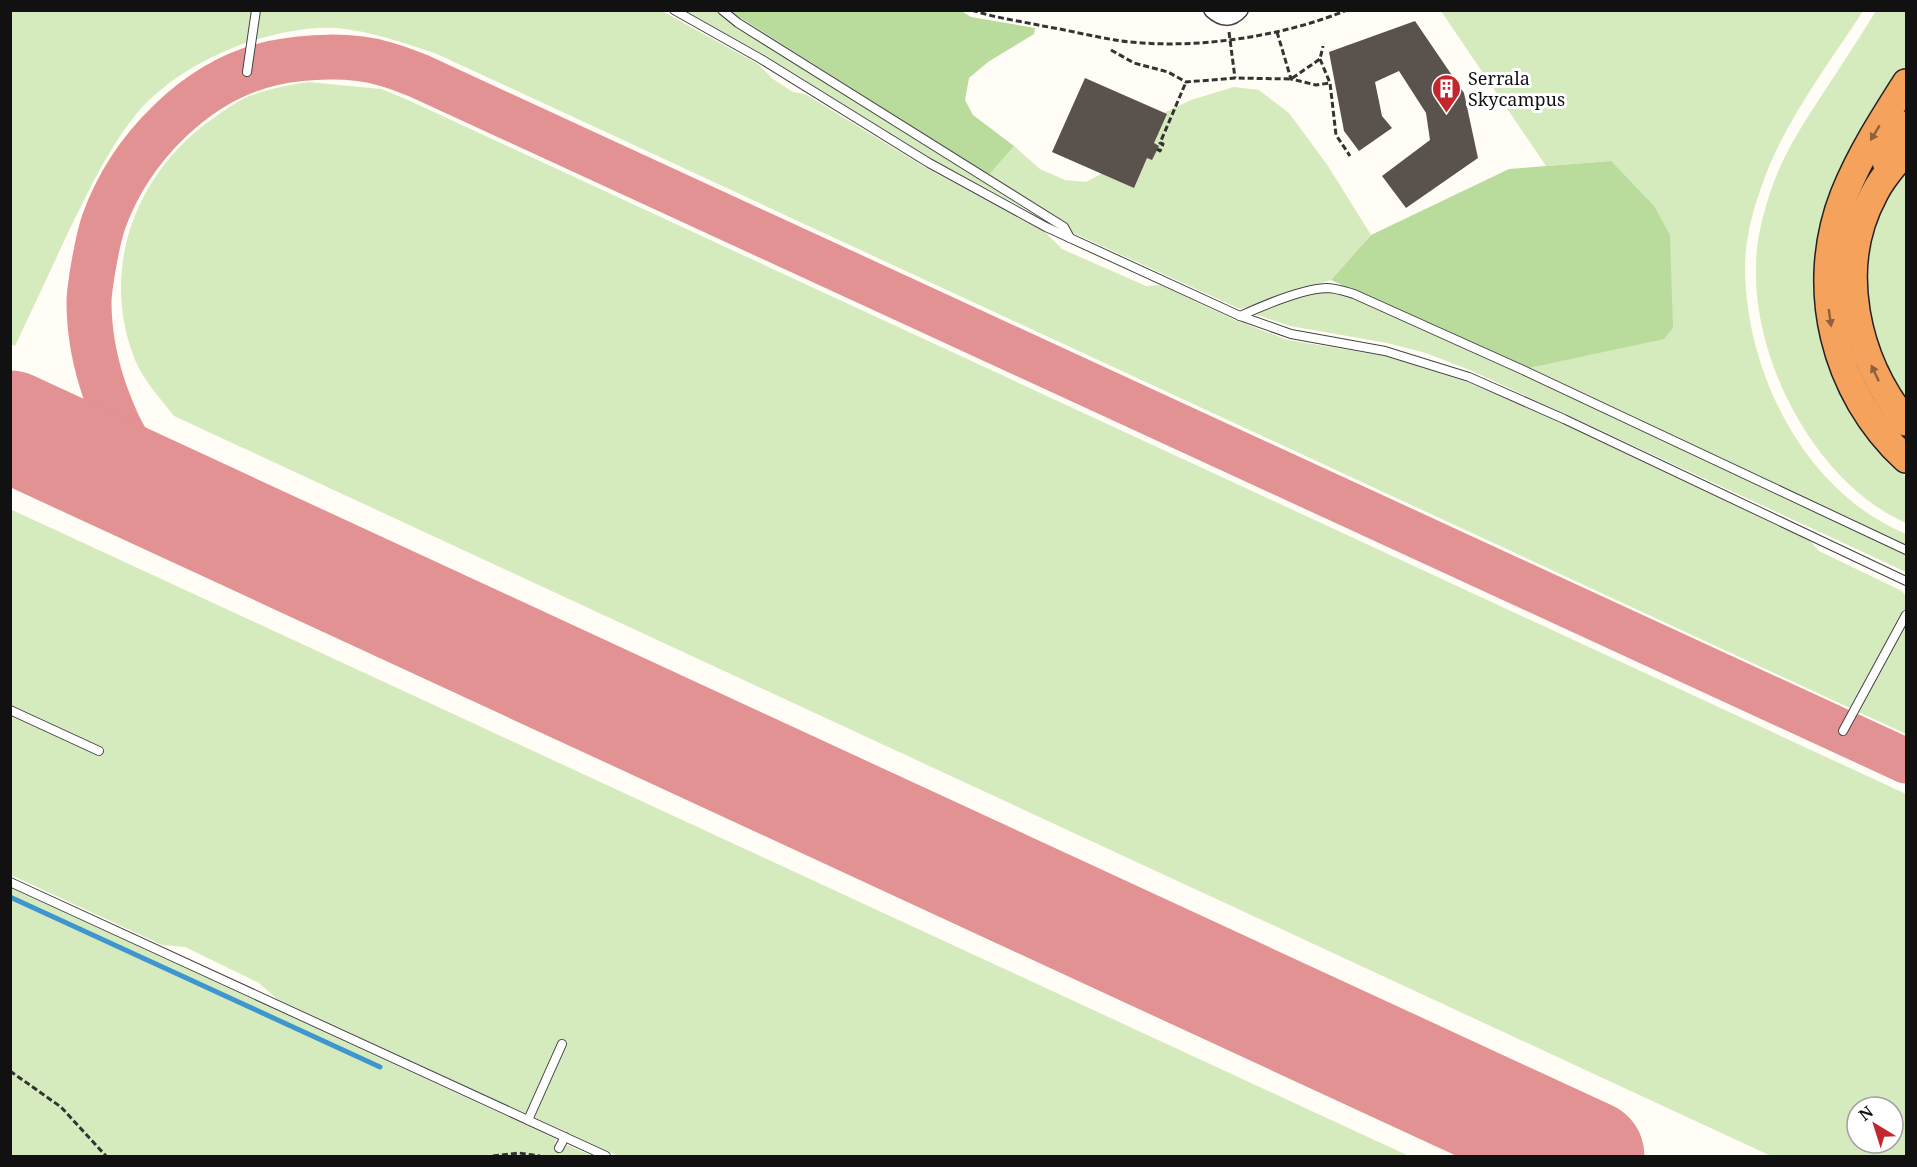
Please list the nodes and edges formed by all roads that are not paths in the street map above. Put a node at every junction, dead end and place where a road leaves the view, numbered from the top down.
1 (256, 10) edge
2 (674, 10) edge
3 (722, 10) edge
4 (1212, 10) edge
5 (1240, 10) edge
6 (247, 72) dead end
7 (1906, 83) edge
8 (1906, 125) edge
9 (1906, 150) edge
10 (1873, 194) junction
11 (1070, 238) junction
12 (1240, 316) junction
13 (1906, 422) edge
14 (1906, 459) edge
15 (1906, 550) edge
16 (1906, 581) edge
17 (1906, 615) edge
18 (10, 710) edge
19 (1843, 731) dead end
20 (99, 752) dead end
21 (10, 882) edge
22 (562, 1044) dead end
23 (528, 1120) junction
24 (565, 1137) junction
25 (559, 1148) dead end
26 (606, 1156) edge

1 - 6 lane
2 - 11 lane
3 - 11 lane
4 - 5 street
7 -> 14 highway
8 - 10 highway
9 - 10 highway
13 -> 10 highway
11 - 12 lane
12 - 15 lane
12 - 16 lane
17 - 19 lane
18 - 20 lane
21 - 23 lane
22 - 23 lane
23 - 24 lane
24 - 25 lane
24 - 26 lane

